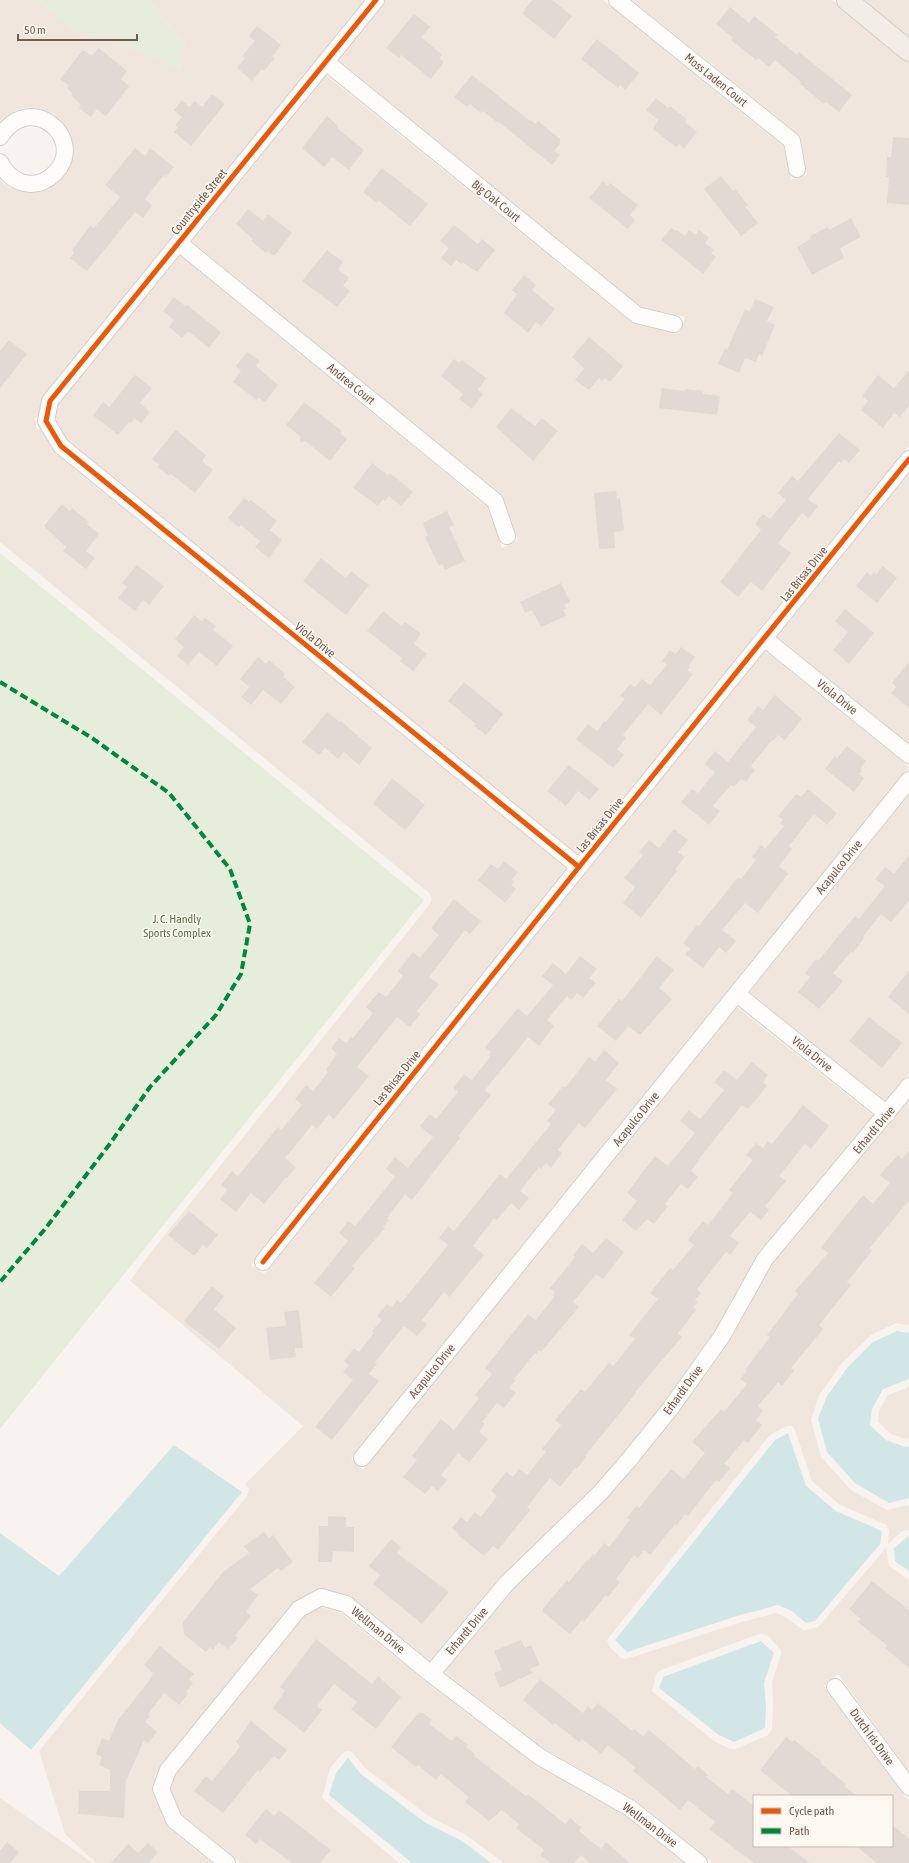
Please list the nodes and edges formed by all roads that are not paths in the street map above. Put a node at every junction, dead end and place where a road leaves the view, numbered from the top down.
1 (376, 0) edge
2 (617, 0) edge
3 (846, 0) edge
4 (909, 50) edge
5 (326, 62) junction
6 (0, 137) edge
7 (0, 162) edge
8 (797, 169) dead end
9 (179, 243) junction
10 (674, 324) dead end
11 (46, 421) joint
12 (909, 459) edge
13 (507, 536) dead end
14 (764, 638) junction
15 (909, 755) edge
16 (909, 780) edge
17 (579, 867) junction
18 (737, 994) junction
19 (909, 1086) edge
20 (886, 1114) junction
21 (263, 1262) dead end
22 (362, 1458) dead end
23 (431, 1674) junction
24 (836, 1687) dead end
25 (909, 1787) edge
26 (227, 1863) edge
27 (699, 1863) edge

1 - 5 street, Countryside Street
2 - 8 street, Moss Laden Court
3 - 4 main road
5 - 9 street, Countryside Street
5 - 10 street, Big Oak Court
6 - 7 street
9 - 11 street, Countryside Street
9 - 13 street, Andrea Court
11 - 17 street, Viola Drive
12 - 14 street, Las Brisas Drive
14 - 15 street, Viola Drive
14 - 17 street, Las Brisas Drive
16 - 18 street, Acapulco Drive
17 - 21 street, Las Brisas Drive
18 - 20 street, Viola Drive
18 - 22 street, Acapulco Drive
19 - 20 street, Erhardt Drive
20 - 23 street, Erhardt Drive
23 - 26 street, Wellman Drive
23 - 27 street, Wellman Drive
24 - 25 street, Dutch Iris Drive

